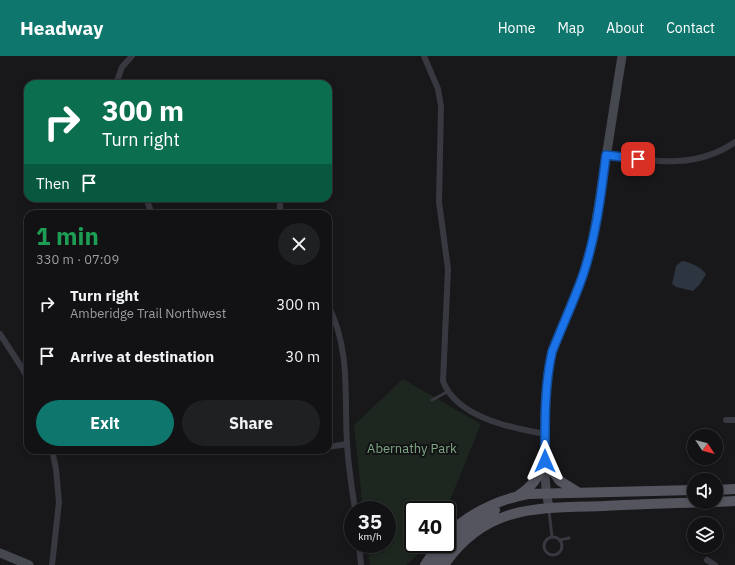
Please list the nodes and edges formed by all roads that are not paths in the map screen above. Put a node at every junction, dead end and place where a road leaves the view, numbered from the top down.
1 (132, 56) edge
2 (424, 56) edge
3 (622, 56) edge
4 (117, 80) edge
5 (735, 142) edge
6 (606, 155) junction
7 (332, 315) edge
8 (0, 334) edge
9 (24, 372) edge
10 (447, 392) junction
11 (432, 400) dead end
12 (726, 420) dead end
13 (735, 420) edge
14 (545, 434) junction
15 (347, 444) junction
16 (332, 446) edge
17 (53, 454) edge
18 (545, 461) junction
19 (735, 489) edge
20 (687, 490) edge
21 (723, 490) edge
22 (546, 492) junction
23 (577, 492) junction
24 (518, 496) junction
25 (354, 501) edge
26 (735, 501) edge
27 (723, 502) edge
28 (687, 503) edge
29 (549, 507) junction
30 (456, 528) edge
31 (552, 537) junction
32 (569, 538) dead end
33 (560, 540) junction
34 (360, 553) edge
35 (433, 553) edge
36 (1, 555) edge
37 (707, 560) dead end
38 (29, 565) edge
39 (52, 565) edge
40 (361, 565) edge
41 (425, 565) edge
42 (434, 565) edge
43 (444, 565) edge
44 (715, 565) edge

1 - 4 street
2 - 10 street
3 - 6 street
5 - 6 street
6 - 14 street
7 - 15 street
8 - 9 street
10 - 11 lane
10 - 14 street
12 - 13 street
14 - 18 street
15 - 16 street
15 - 25 street
17 - 39 street
18 - 22 street
18 - 23 main road
18 - 24 main road
19 - 21 main road
20 - 23 main road
22 - 23 main road
22 - 24 main road
22 - 29 street
22 - 42 main road
24 - 30 main road
26 - 27 main road
28 - 29 main road
29 - 31 lane
29 - 43 main road
31 - 33 lane
31 - 33 lane
32 - 33 lane
34 - 40 street
35 - 41 main road
36 - 38 street
37 - 44 street

